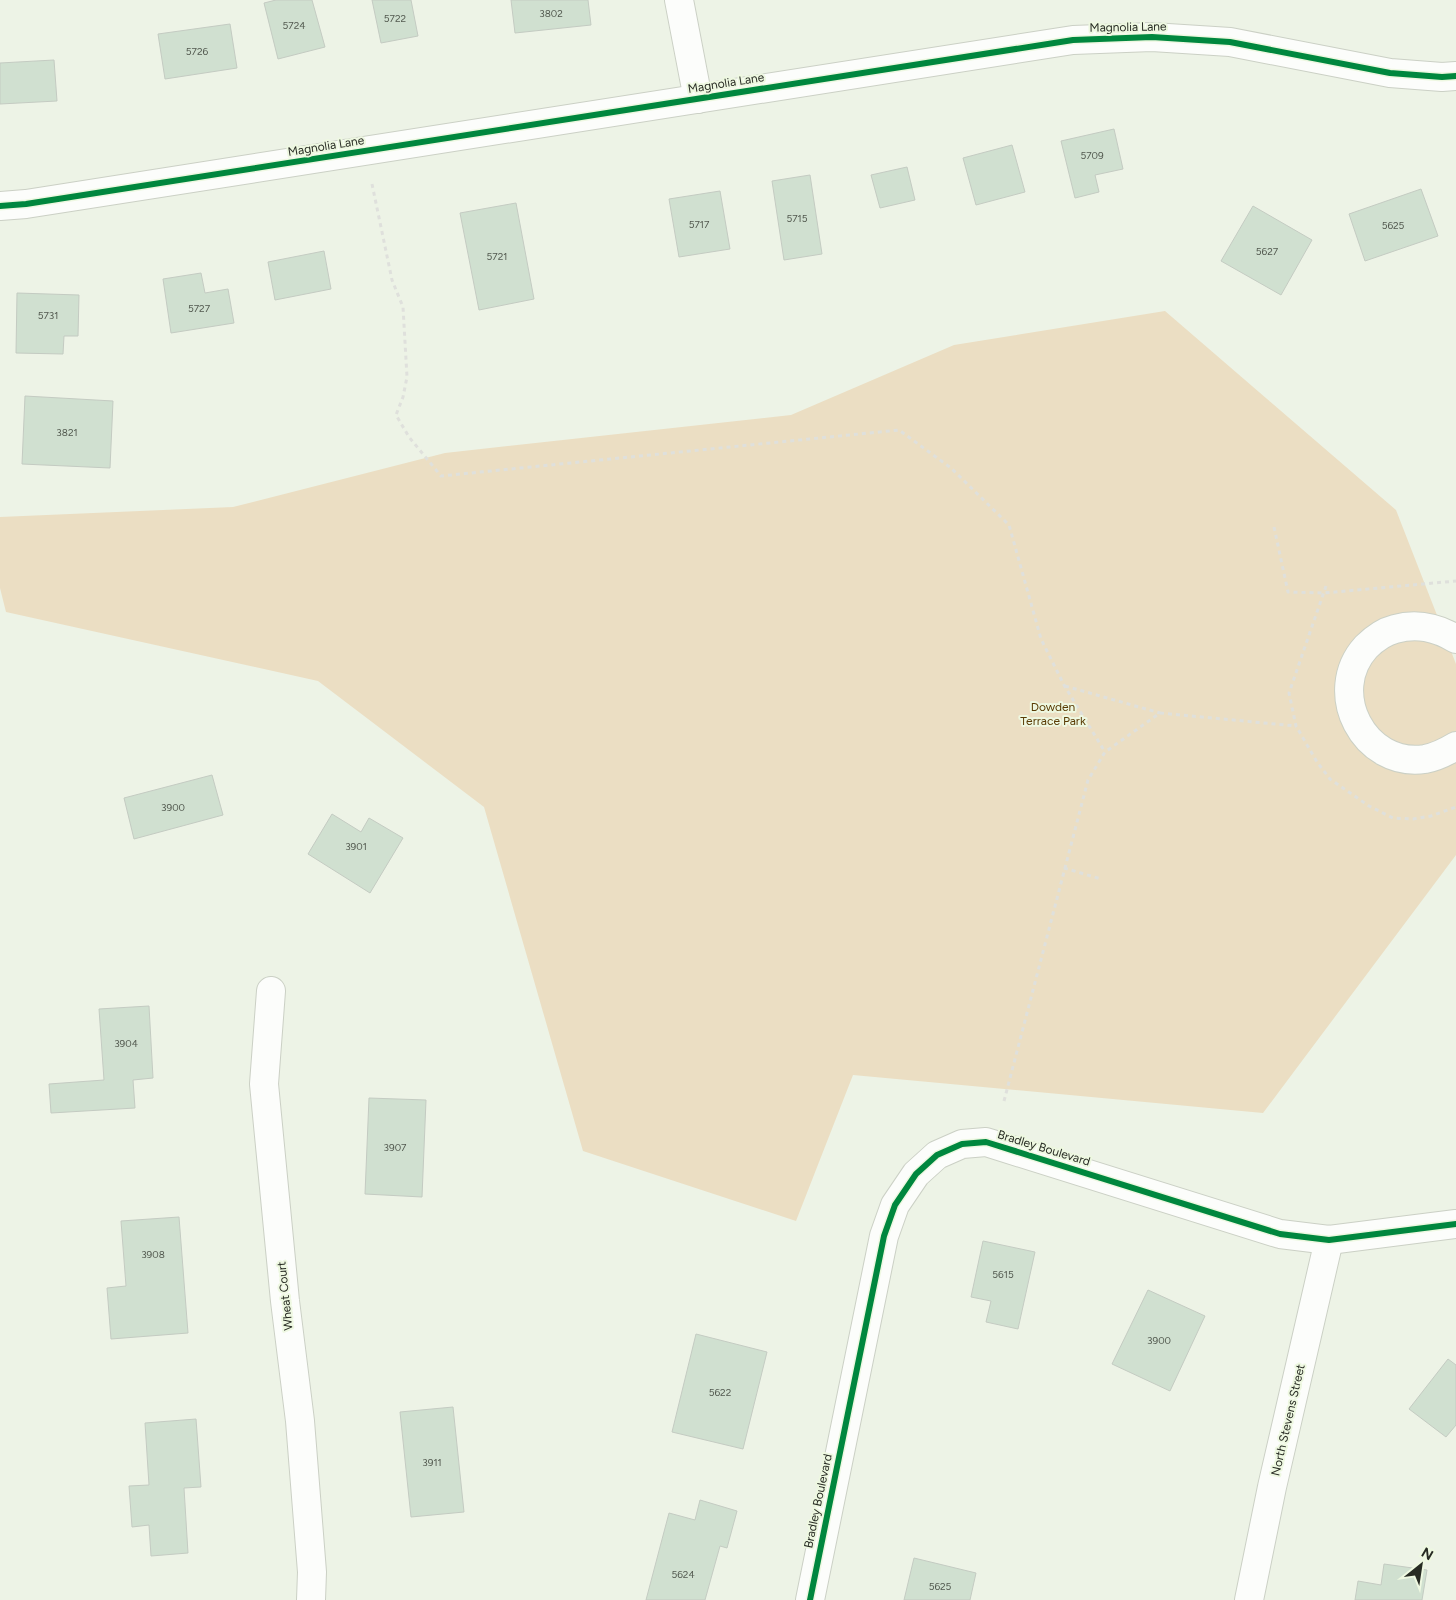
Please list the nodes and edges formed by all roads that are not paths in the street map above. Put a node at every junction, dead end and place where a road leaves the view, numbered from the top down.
1 (679, 0) edge
2 (1456, 76) edge
3 (698, 99) junction
4 (0, 206) edge
5 (1456, 639) edge
6 (1456, 746) edge
7 (271, 991) dead end
8 (1456, 1224) edge
9 (1329, 1240) junction
10 (311, 1600) edge
11 (810, 1600) edge
12 (1250, 1600) edge

1 - 3 street
2 - 3 street, Magnolia Lane
3 - 4 street, Magnolia Lane
5 - 6 street
7 - 10 street, Wheat Court
8 - 9 street, Bradley Boulevard
9 - 11 street, Bradley Boulevard
9 - 12 street, North Stevens Street

